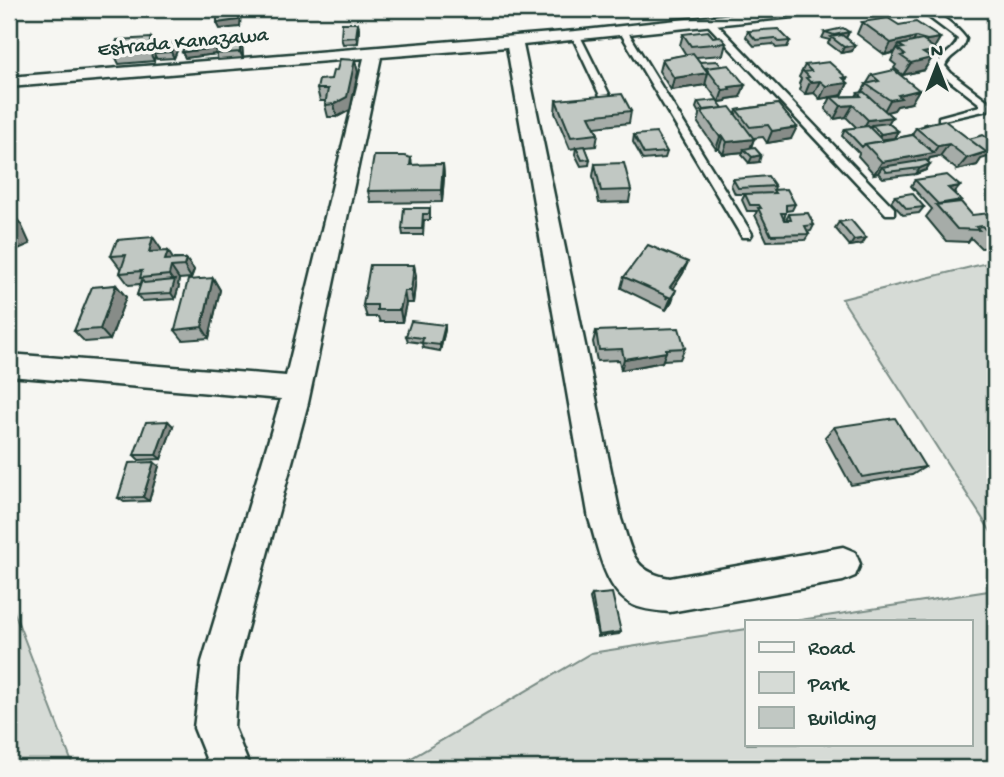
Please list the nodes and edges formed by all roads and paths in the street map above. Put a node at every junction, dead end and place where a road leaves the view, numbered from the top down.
1 (821, 9) edge
2 (922, 9) edge
3 (710, 23) junction
4 (624, 32) junction
5 (576, 36) junction
6 (514, 41) junction
7 (374, 51) junction
8 (9, 82) edge
9 (609, 104) edge
10 (942, 119) edge
11 (890, 211) dead end
12 (747, 234) dead end
13 (9, 365) edge
14 (297, 388) junction
15 (843, 564) dead end
16 (230, 768) edge

1 - 3 street, Estrada Kanazawa
2 - 10 lane
3 - 4 street, Estrada Kanazawa
3 - 11 lane
4 - 5 street, Estrada Kanazawa
4 - 12 lane
5 - 6 street, Estrada Kanazawa
5 - 9 lane
6 - 7 street, Estrada Kanazawa
6 - 15 street
7 - 8 street, Estrada Kanazawa
7 - 14 street
13 - 14 street
14 - 16 street

